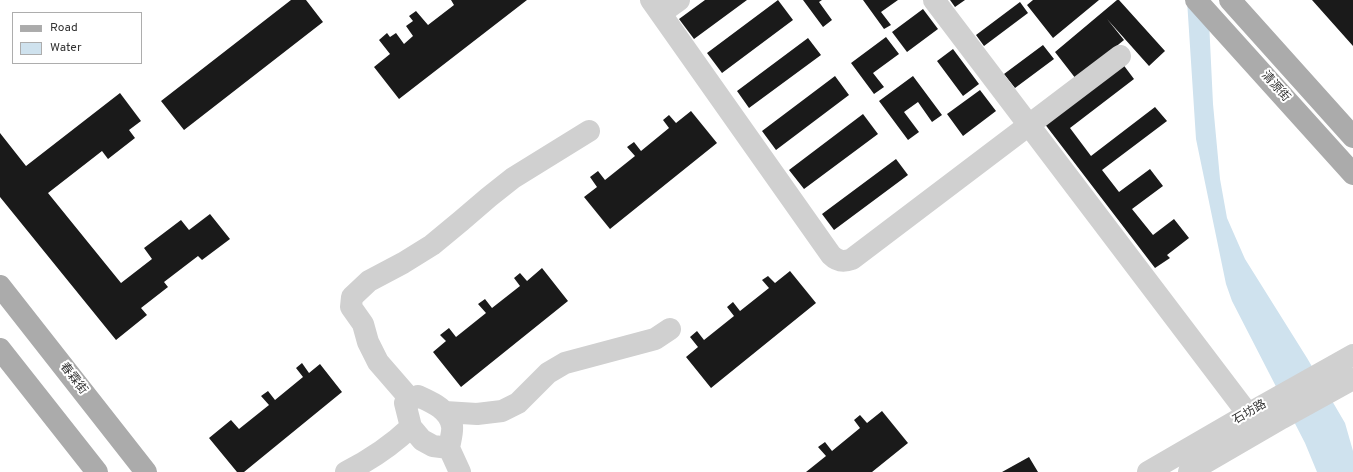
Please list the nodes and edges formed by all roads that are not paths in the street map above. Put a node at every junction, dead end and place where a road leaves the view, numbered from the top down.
1 (679, 0) edge
2 (934, 0) edge
3 (1196, 0) edge
4 (1230, 0) edge
5 (656, 7) edge
6 (1120, 56) dead end
7 (1028, 124) junction
8 (589, 130) dead end
9 (1353, 137) edge
10 (1353, 174) edge
11 (0, 286) edge
12 (670, 329) dead end
13 (0, 349) edge
14 (1346, 371) edge
15 (411, 400) junction
16 (1278, 408) junction
17 (445, 412) junction
18 (1248, 414) junction
19 (411, 427) junction
20 (449, 448) junction
21 (97, 472) edge
22 (146, 472) edge
23 (346, 472) edge
24 (460, 472) edge
25 (1148, 472) edge
26 (1189, 472) edge

1 - 5 street
2 - 7 street
3 - 10 main road, 清源街
4 - 9 main road, 清源街
5 - 7 street
6 - 7 street
7 - 18 street
8 - 15 street
11 - 22 main road, 春霖街
12 - 17 street
13 - 21 main road
14 - 16 street, 石坊路
15 - 17 street
15 - 19 street
16 - 18 street, 石坊路
16 - 26 street, 石坊路
17 - 20 street
18 - 25 street, 石坊路
19 - 20 street
19 - 23 street
20 - 24 street

